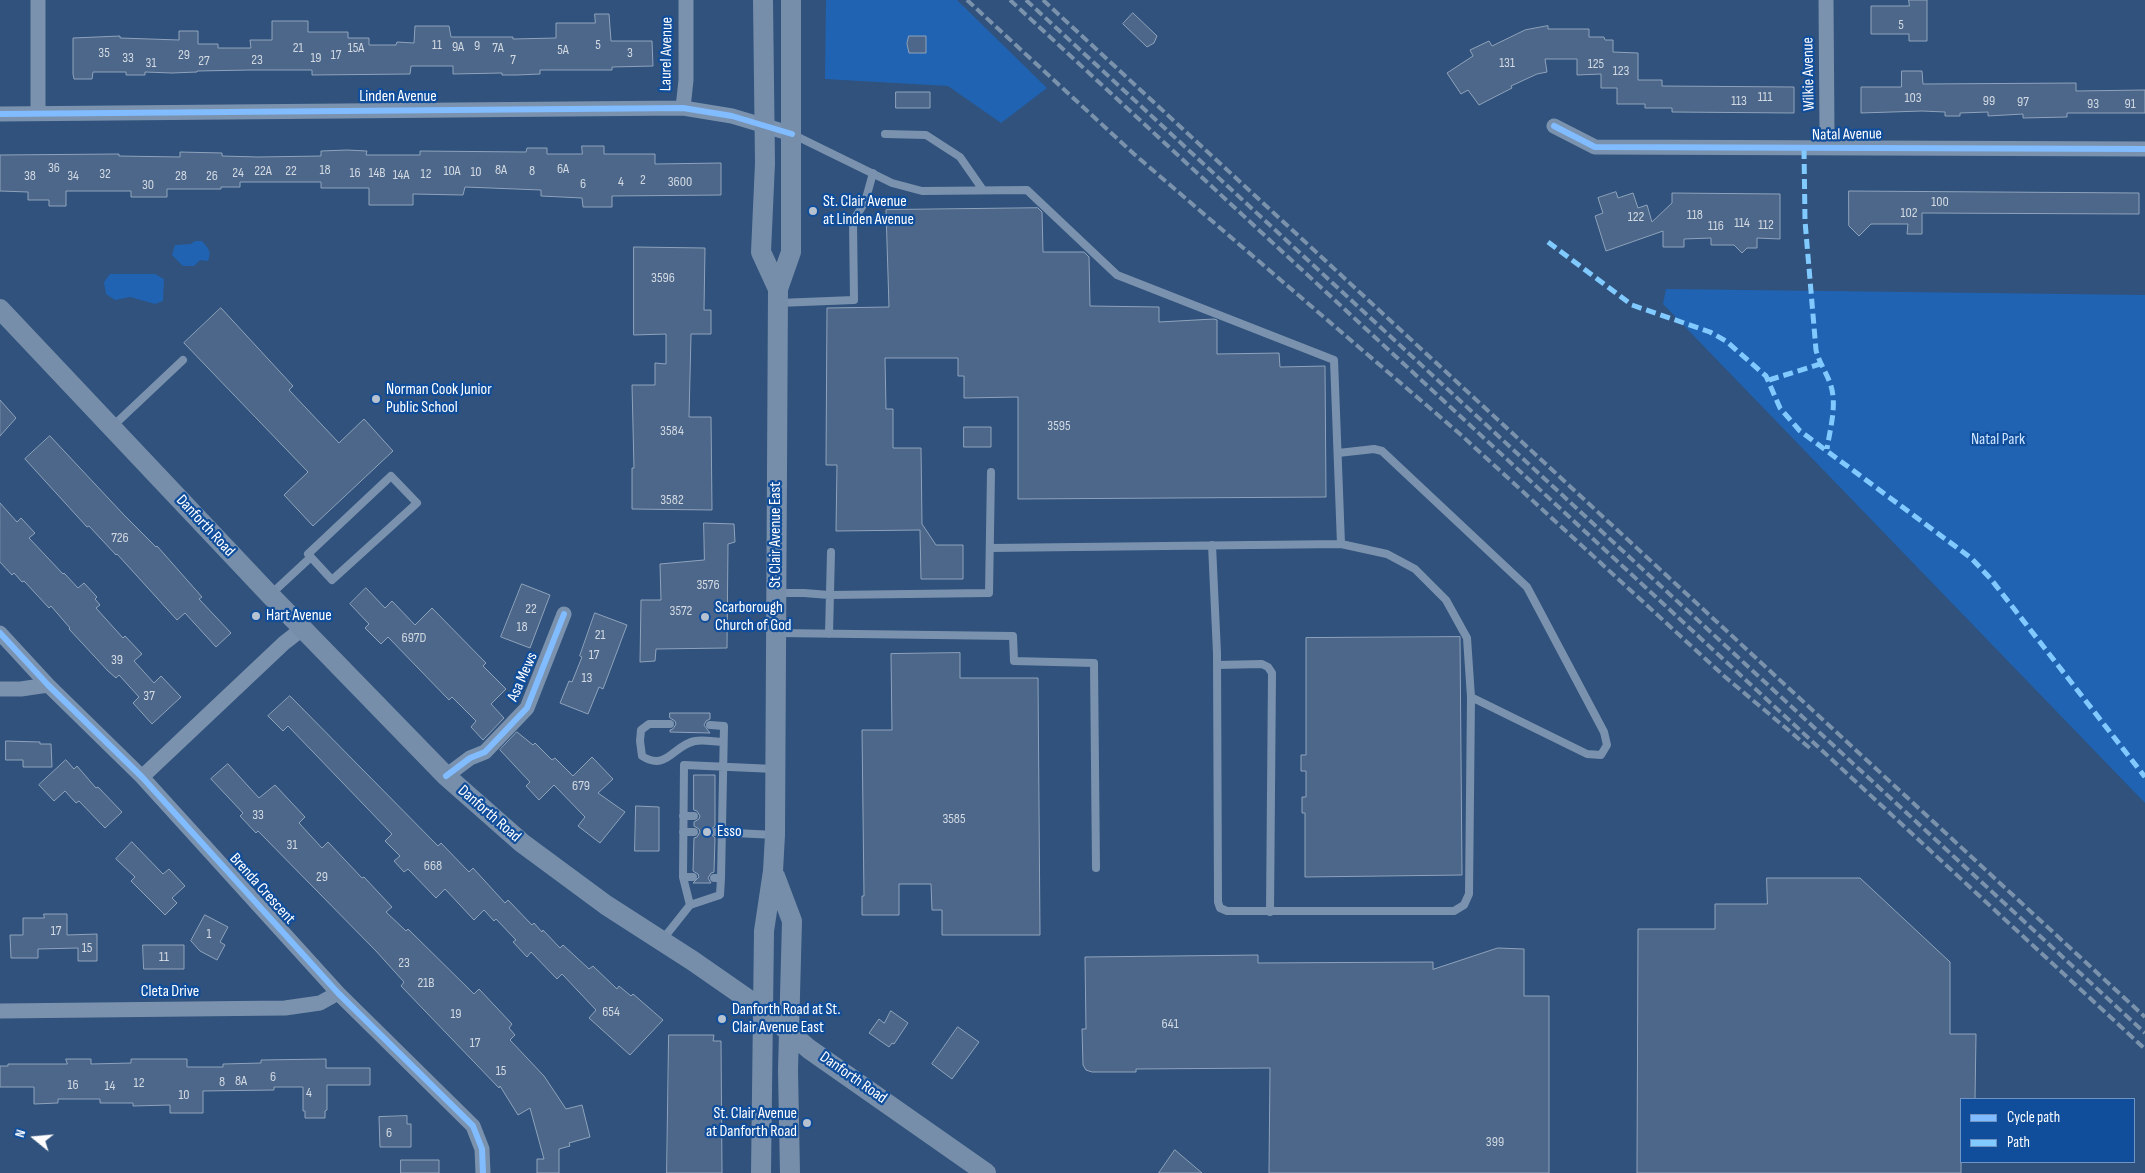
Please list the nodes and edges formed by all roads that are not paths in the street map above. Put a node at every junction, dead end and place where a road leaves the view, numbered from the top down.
1 (38, 0) edge
2 (686, 0) edge
3 (762, 0) edge
4 (791, 0) edge
5 (1826, 0) edge
6 (683, 108) junction
7 (38, 113) junction
8 (0, 114) edge
9 (764, 125) junction
10 (1554, 126) dead end
11 (792, 134) junction
12 (885, 134) dead end
13 (1830, 147) junction
14 (2145, 149) edge
15 (873, 173) junction
16 (983, 190) junction
17 (778, 296) junction
18 (0, 309) edge
19 (183, 360) dead end
20 (112, 427) junction
21 (1338, 453) junction
22 (990, 472) dead end
23 (1342, 544) junction
24 (1212, 545) junction
25 (990, 548) junction
26 (831, 552) dead end
27 (311, 557) junction
28 (776, 593) junction
29 (270, 595) junction
30 (829, 595) junction
31 (564, 614) dead end
32 (302, 629) junction
33 (775, 632) junction
34 (0, 633) edge
35 (829, 634) junction
36 (1217, 665) junction
37 (48, 685) junction
38 (0, 689) edge
39 (1471, 697) junction
40 (670, 724) dead end
41 (710, 725) dead end
42 (723, 742) junction
43 (723, 766) junction
44 (775, 769) junction
45 (446, 776) junction
46 (142, 777) junction
47 (684, 778) junction
48 (694, 778) dead end
49 (684, 798) junction
50 (694, 798) dead end
51 (683, 816) junction
52 (694, 816) dead end
53 (683, 832) junction
54 (694, 832) dead end
55 (718, 832) junction
56 (775, 834) junction
57 (683, 858) junction
58 (693, 859) dead end
59 (1096, 868) dead end
60 (773, 872) junction
61 (683, 877) junction
62 (693, 877) dead end
63 (690, 905) junction
64 (1270, 912) junction
65 (661, 941) junction
66 (338, 993) junction
67 (762, 1010) junction
68 (0, 1011) edge
69 (789, 1031) junction
70 (483, 1173) edge
71 (761, 1173) edge
72 (790, 1173) edge
73 (986, 1173) edge

1 - 7 street
2 - 6 street, Laurel Avenue
3 - 9 main road, St Clair Avenue East
4 - 11 main road, St Clair Avenue East
5 - 13 street, Wilkie Avenue
6 - 7 street, Linden Avenue
6 - 9 street, Linden Avenue
7 - 8 street, Linden Avenue
9 - 11 street, Linden Avenue
9 - 17 main road, St Clair Avenue East
10 - 13 street, Natal Avenue
11 - 15 lane
11 - 17 main road, St Clair Avenue East
12 - 16 lane
13 - 14 street, Natal Avenue
15 - 16 lane
15 - 17 lane
16 - 21 lane
17 - 28 main road, St Clair Avenue East
18 - 20 main road, Danforth Road
19 - 20 lane
20 - 29 main road, Danforth Road
21 - 23 lane
21 - 39 lane
22 - 25 lane
23 - 24 lane
23 - 39 lane
24 - 25 lane
24 - 36 lane
25 - 30 lane
26 - 30 lane
27 - 27 lane
27 - 29 lane
28 - 30 lane
28 - 33 main road, St Clair Avenue East
29 - 32 main road, Danforth Road
30 - 35 lane
31 - 45 street, Asa Mews
32 - 45 main road, Danforth Road
32 - 46 street
33 - 35 lane
33 - 44 main road, St Clair Avenue East
34 - 37 street, Brenda Crescent
35 - 59 lane
36 - 64 lane
36 - 64 lane
37 - 38 street
37 - 46 street, Brenda Crescent
39 - 64 lane
40 - 42 lane
41 - 42 lane
42 - 43 lane
43 - 44 lane
43 - 47 lane
43 - 55 lane
44 - 56 main road, St Clair Avenue East
45 - 65 main road, Danforth Road
46 - 66 street, Brenda Crescent
47 - 48 lane
47 - 49 lane
49 - 50 lane
49 - 51 lane
51 - 52 lane
51 - 53 lane
53 - 54 lane
53 - 57 lane
55 - 56 lane
55 - 63 lane
56 - 60 main road, St Clair Avenue East
57 - 58 lane
57 - 61 lane
60 - 67 main road, St Clair Avenue East
60 - 69 main road, St Clair Avenue East
61 - 62 lane
61 - 63 lane
63 - 65 lane
65 - 67 main road, Danforth Road
66 - 68 street, Cleta Drive
66 - 70 street, Brenda Crescent
67 - 69 main road, Danforth Road
67 - 71 main road, St Clair Avenue East
69 - 72 main road, St Clair Avenue East
69 - 73 main road, Danforth Road

